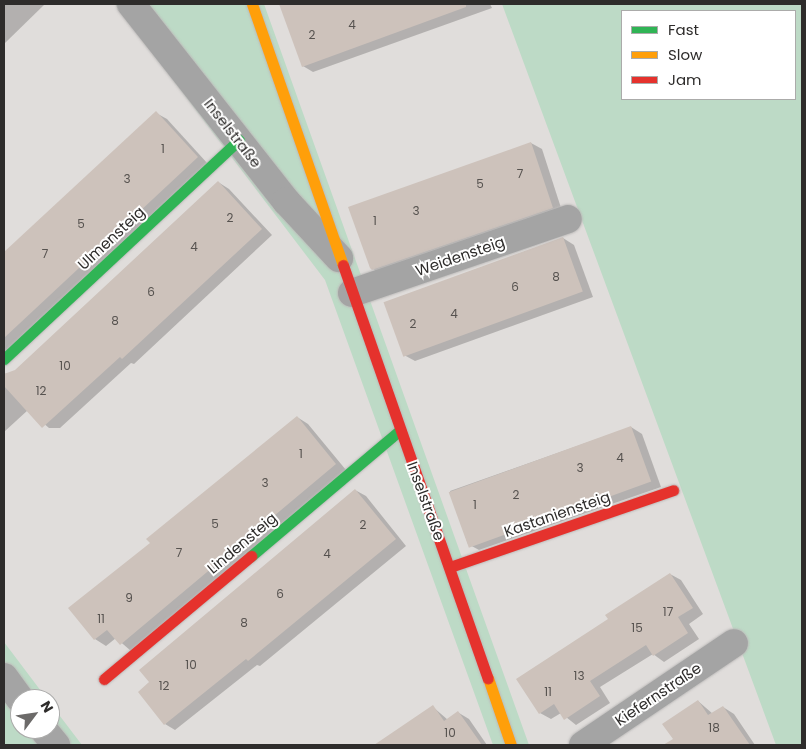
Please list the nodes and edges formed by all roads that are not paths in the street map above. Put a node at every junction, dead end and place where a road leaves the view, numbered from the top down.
1 (131, 4) edge
2 (252, 4) edge
3 (239, 140) junction
4 (568, 219) dead end
5 (339, 258) junction
6 (352, 293) junction
7 (4, 359) edge
8 (400, 430) junction
9 (673, 490) dead end
10 (450, 567) junction
11 (734, 643) dead end
12 (4, 678) edge
13 (104, 679) dead end
14 (12, 689) edge
15 (511, 745) edge
16 (583, 745) edge

1 - 3 street, Inselstraße
2 - 5 street, Inselstraße
3 - 5 street, Inselstraße
3 - 7 street, Ulmensteig
4 - 6 street, Weidensteig
5 - 6 street, Inselstraße
6 - 8 street, Inselstraße
8 - 10 street, Inselstraße
8 - 13 street, Lindensteig
9 - 10 street, Kastaniensteig
10 - 15 street, Inselstraße
11 - 16 street, Kiefernstraße
12 - 14 street

